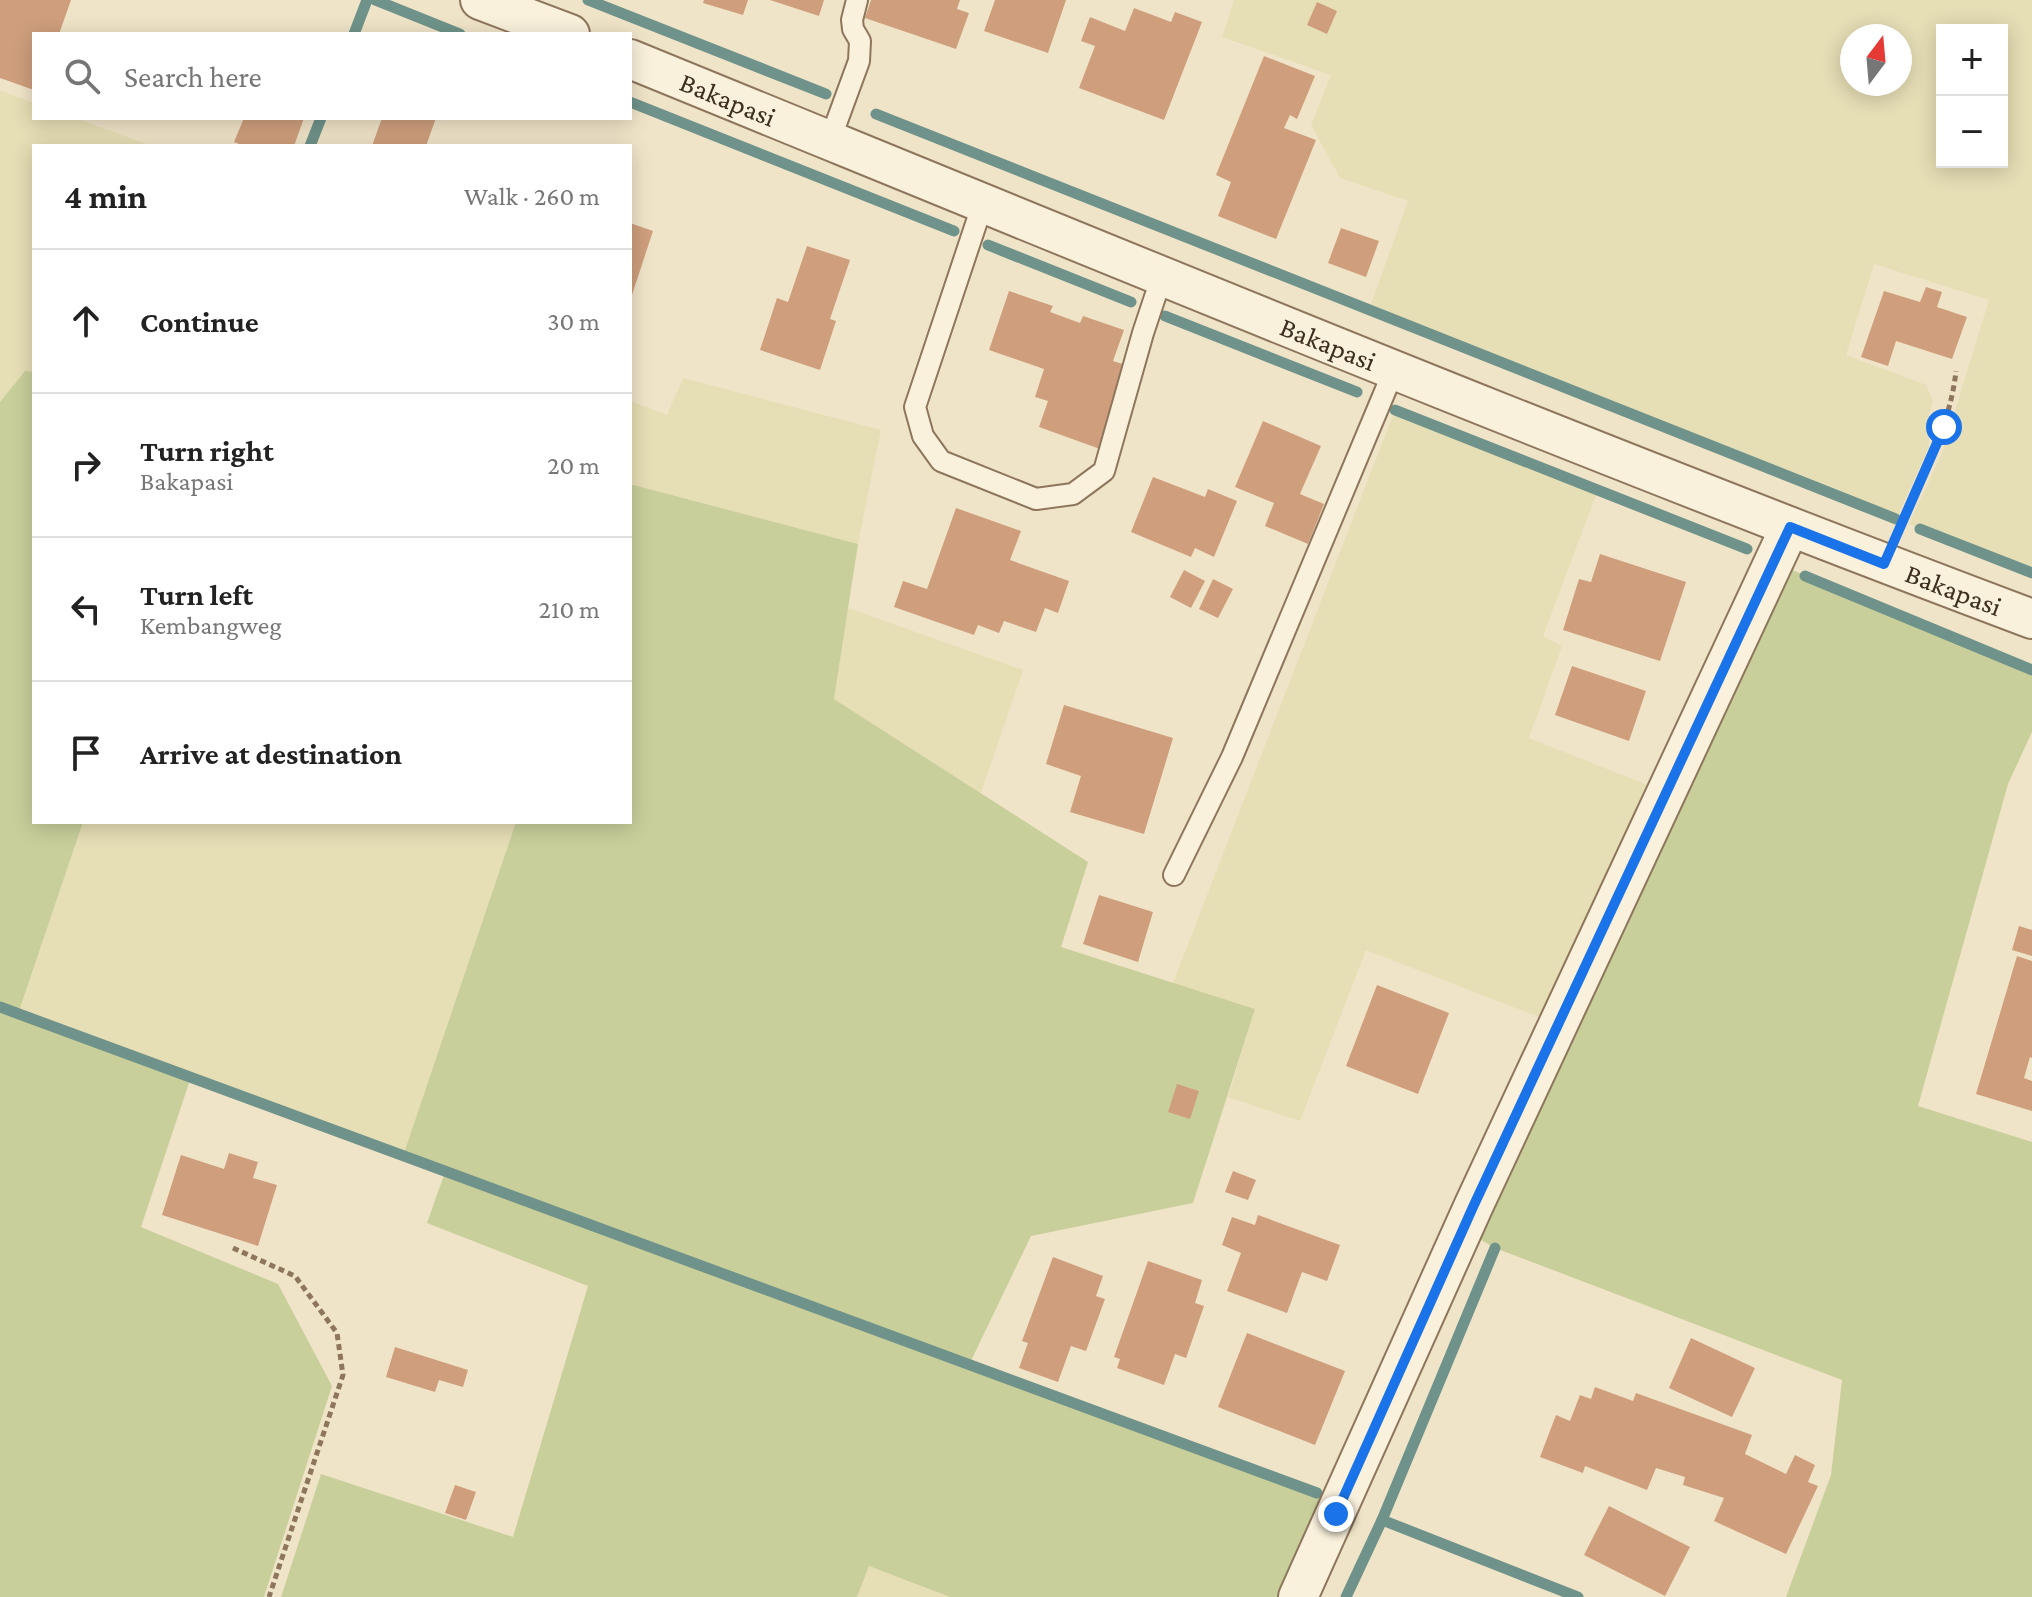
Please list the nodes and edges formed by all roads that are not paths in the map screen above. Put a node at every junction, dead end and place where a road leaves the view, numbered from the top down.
1 (857, 0) edge
2 (505, 4) edge
3 (566, 32) edge
4 (632, 60) edge
5 (830, 140) junction
6 (983, 203) junction
7 (1162, 276) junction
8 (1394, 370) junction
9 (1790, 527) junction
10 (2032, 619) edge
11 (1174, 875) dead end
12 (1298, 1597) edge

1 - 5 lane
2 - 3 street
4 - 5 street, Bakapasi
5 - 6 street, Bakapasi
6 - 7 street, Bakapasi
6 - 7 lane
7 - 8 street, Bakapasi
8 - 9 street, Bakapasi
8 - 11 lane
9 - 10 street, Bakapasi
9 - 12 street

